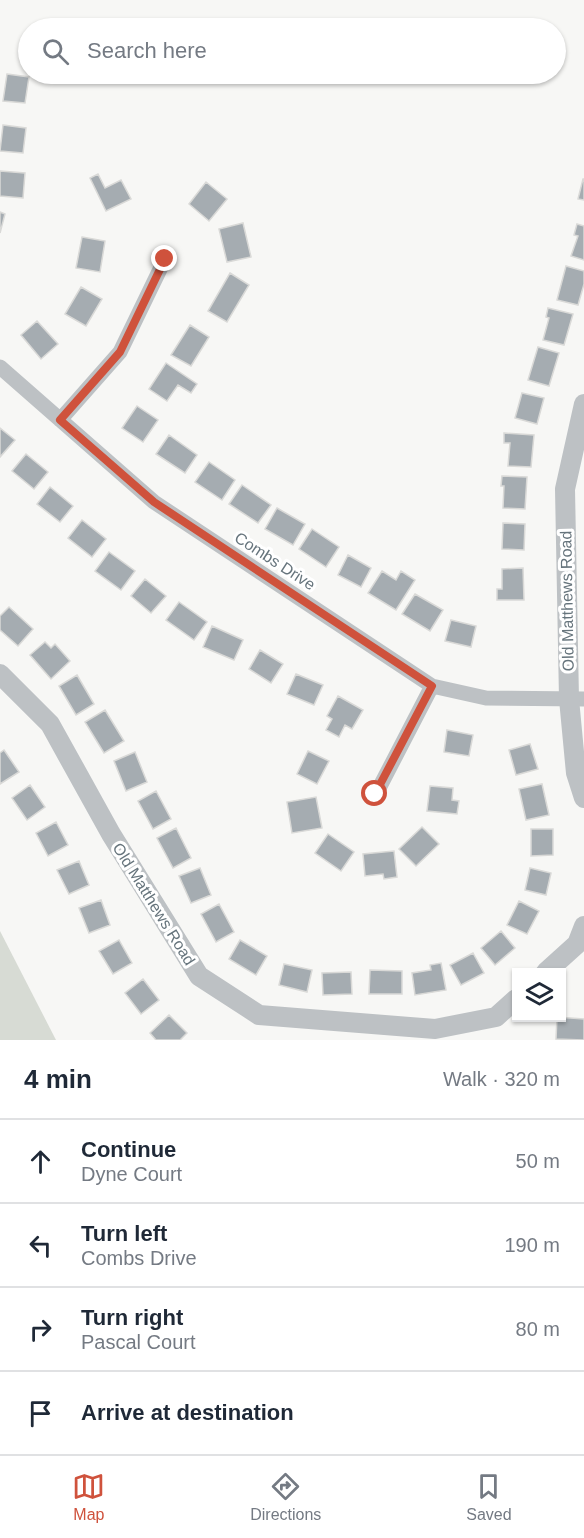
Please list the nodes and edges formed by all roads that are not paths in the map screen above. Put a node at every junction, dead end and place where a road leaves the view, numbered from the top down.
1 (165, 259) dead end
2 (0, 367) edge
3 (584, 404) edge
4 (60, 420) junction
5 (0, 674) edge
6 (432, 686) junction
7 (577, 699) edge
8 (375, 794) dead end
9 (584, 798) edge
10 (582, 940) edge
11 (550, 968) edge
12 (512, 1003) edge

1 - 4 street
2 - 4 street, Combs Drive
3 - 7 street, Old Matthews Road
4 - 6 street, Combs Drive
5 - 12 street, Old Matthews Road
6 - 7 street, Combs Drive
6 - 8 street
7 - 9 street, Old Matthews Road
10 - 11 street

